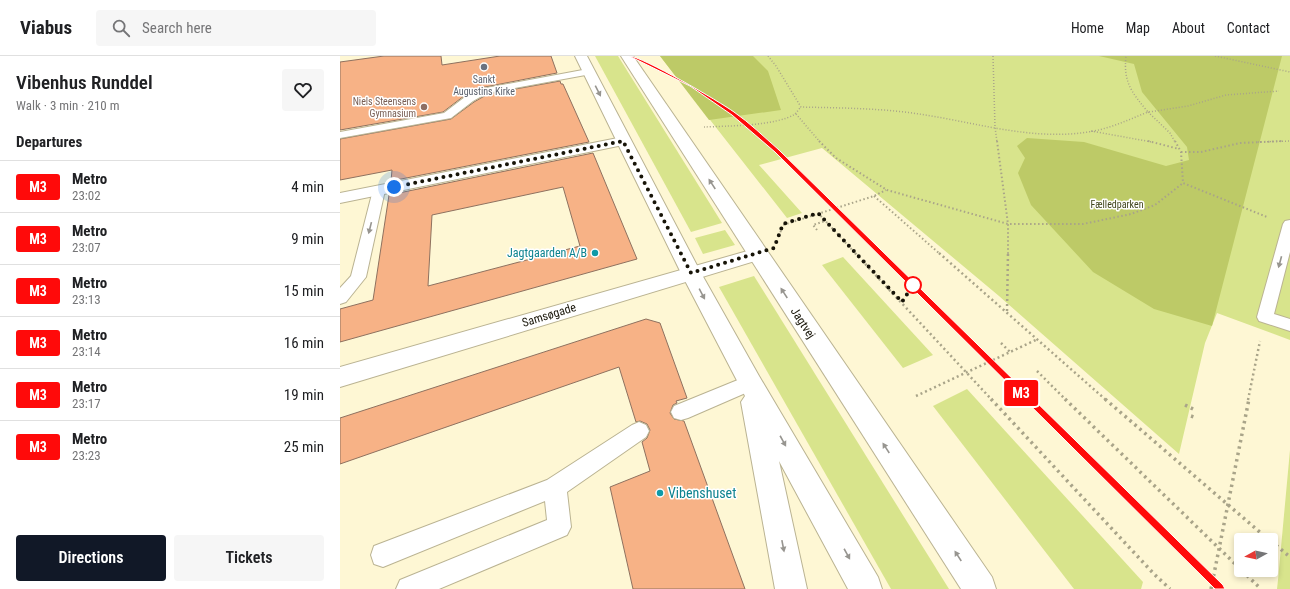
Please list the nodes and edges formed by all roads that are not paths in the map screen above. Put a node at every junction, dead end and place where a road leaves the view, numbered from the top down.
1 (627, 56) edge
2 (584, 64) edge
3 (340, 135) edge
4 (623, 141) junction
5 (379, 190) junction
6 (340, 198) edge
7 (1290, 225) edge
8 (758, 254) junction
9 (691, 273) junction
10 (340, 298) edge
11 (1290, 325) edge
12 (340, 377) edge
13 (750, 383) junction
14 (680, 412) dead end
15 (639, 431) dead end
16 (555, 487) junction
17 (383, 555) dead end
18 (409, 589) edge
19 (791, 589) edge
20 (866, 589) edge
21 (980, 589) edge

8 -> 1 street, Jagtvej
2 - 3 lane
2 -> 4 street
4 - 5 street
4 - 9 street
5 - 6 street
5 -> 10 lane
7 -> 11 lane
8 - 9 street, Samsøgade
21 -> 8 street, Jagtvej
9 - 12 street, Samsøgade
9 -> 13 street
13 - 14 lane
13 -> 19 street
13 -> 20 street
15 - 16 lane
16 - 17 lane
16 - 18 lane

